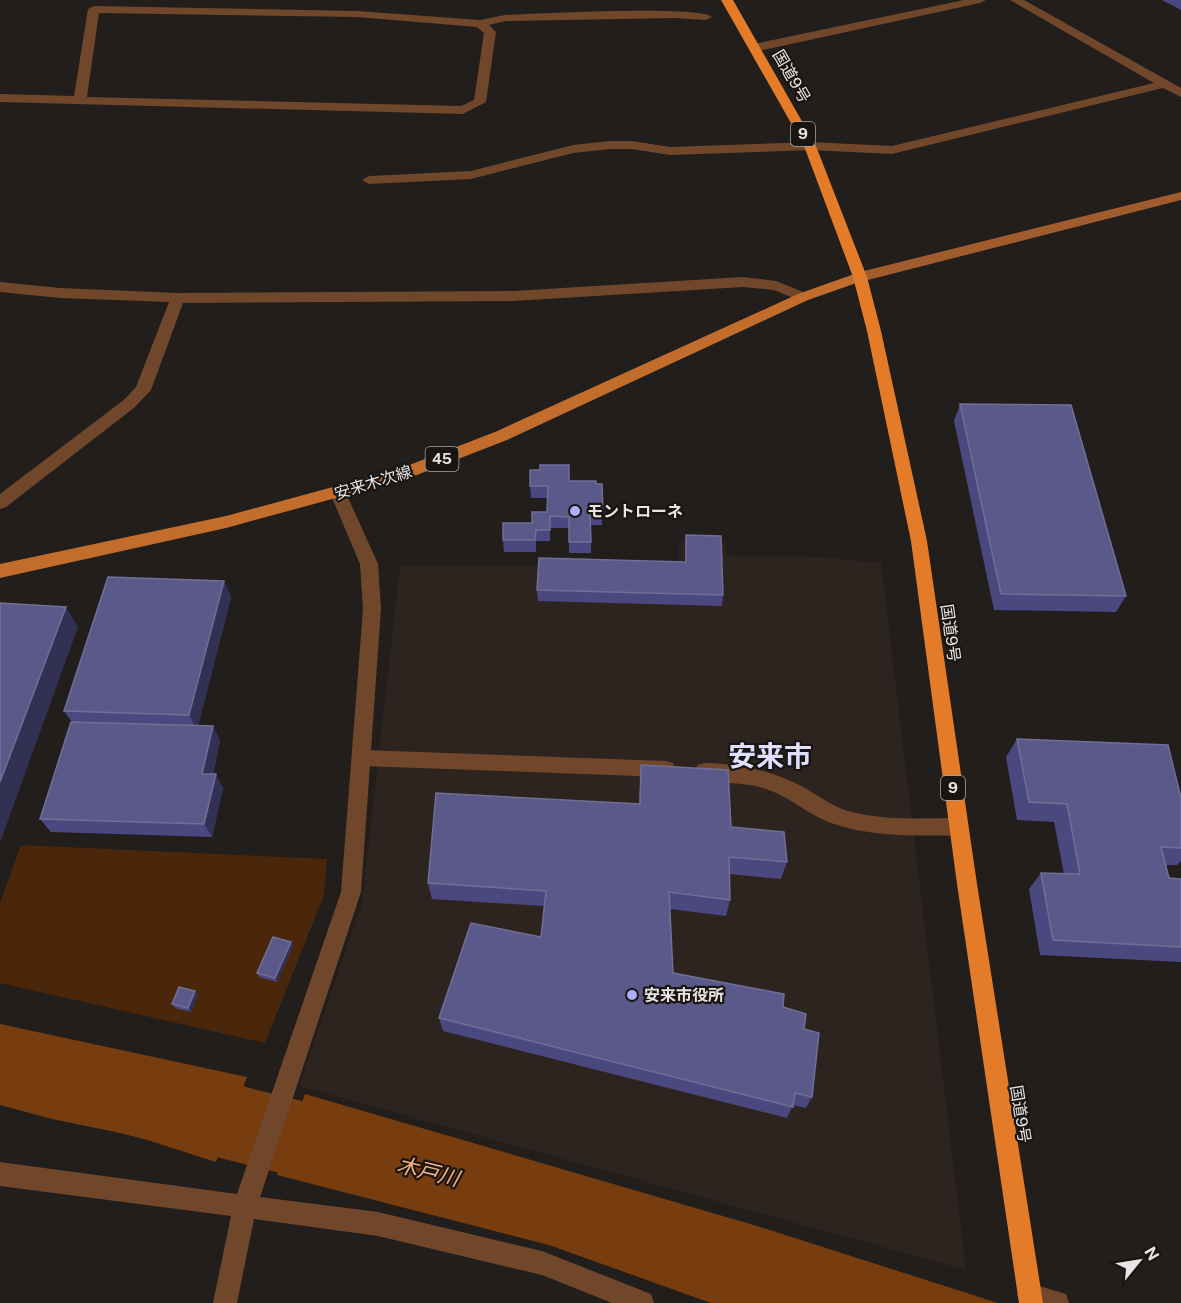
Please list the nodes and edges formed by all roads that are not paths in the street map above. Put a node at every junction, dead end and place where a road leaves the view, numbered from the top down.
1 (727, 0) edge
2 (980, 0) edge
3 (1016, 0) edge
4 (95, 5) edge
5 (706, 17) dead end
6 (480, 24) junction
7 (754, 48) junction
8 (1166, 84) junction
9 (1181, 93) edge
10 (0, 98) edge
11 (80, 100) junction
12 (810, 146) junction
13 (369, 180) dead end
14 (1181, 196) edge
15 (860, 277) junction
16 (0, 287) edge
17 (803, 297) junction
18 (178, 298) junction
19 (338, 493) junction
20 (0, 503) edge
21 (0, 571) edge
22 (362, 758) junction
23 (958, 827) junction
24 (0, 1174) edge
25 (245, 1205) junction
26 (1030, 1299) edge
27 (225, 1303) edge
28 (642, 1303) edge
29 (1057, 1303) edge

1 - 7 highway, 国道9号 / 9
2 - 7 street
3 - 8 street
4 - 6 street
4 - 11 street
5 - 6 street
6 - 11 street
7 - 12 highway, 国道9号 / 9
8 - 9 street
8 - 12 street
10 - 11 street
12 - 13 street
12 - 15 highway, 国道9号 / 9
14 - 15 street
15 - 17 main road, 安来木次線 / 45
15 - 23 highway, 国道9号 / 9
16 - 18 street
17 - 18 street
17 - 19 main road, 安来木次線 / 45
18 - 20 street
19 - 21 main road, 安来木次線 / 45
19 - 22 street
22 - 23 street
22 - 25 street
23 - 26 highway, 国道9号 / 9
24 - 25 street
25 - 27 street
25 - 28 street
26 - 29 street

